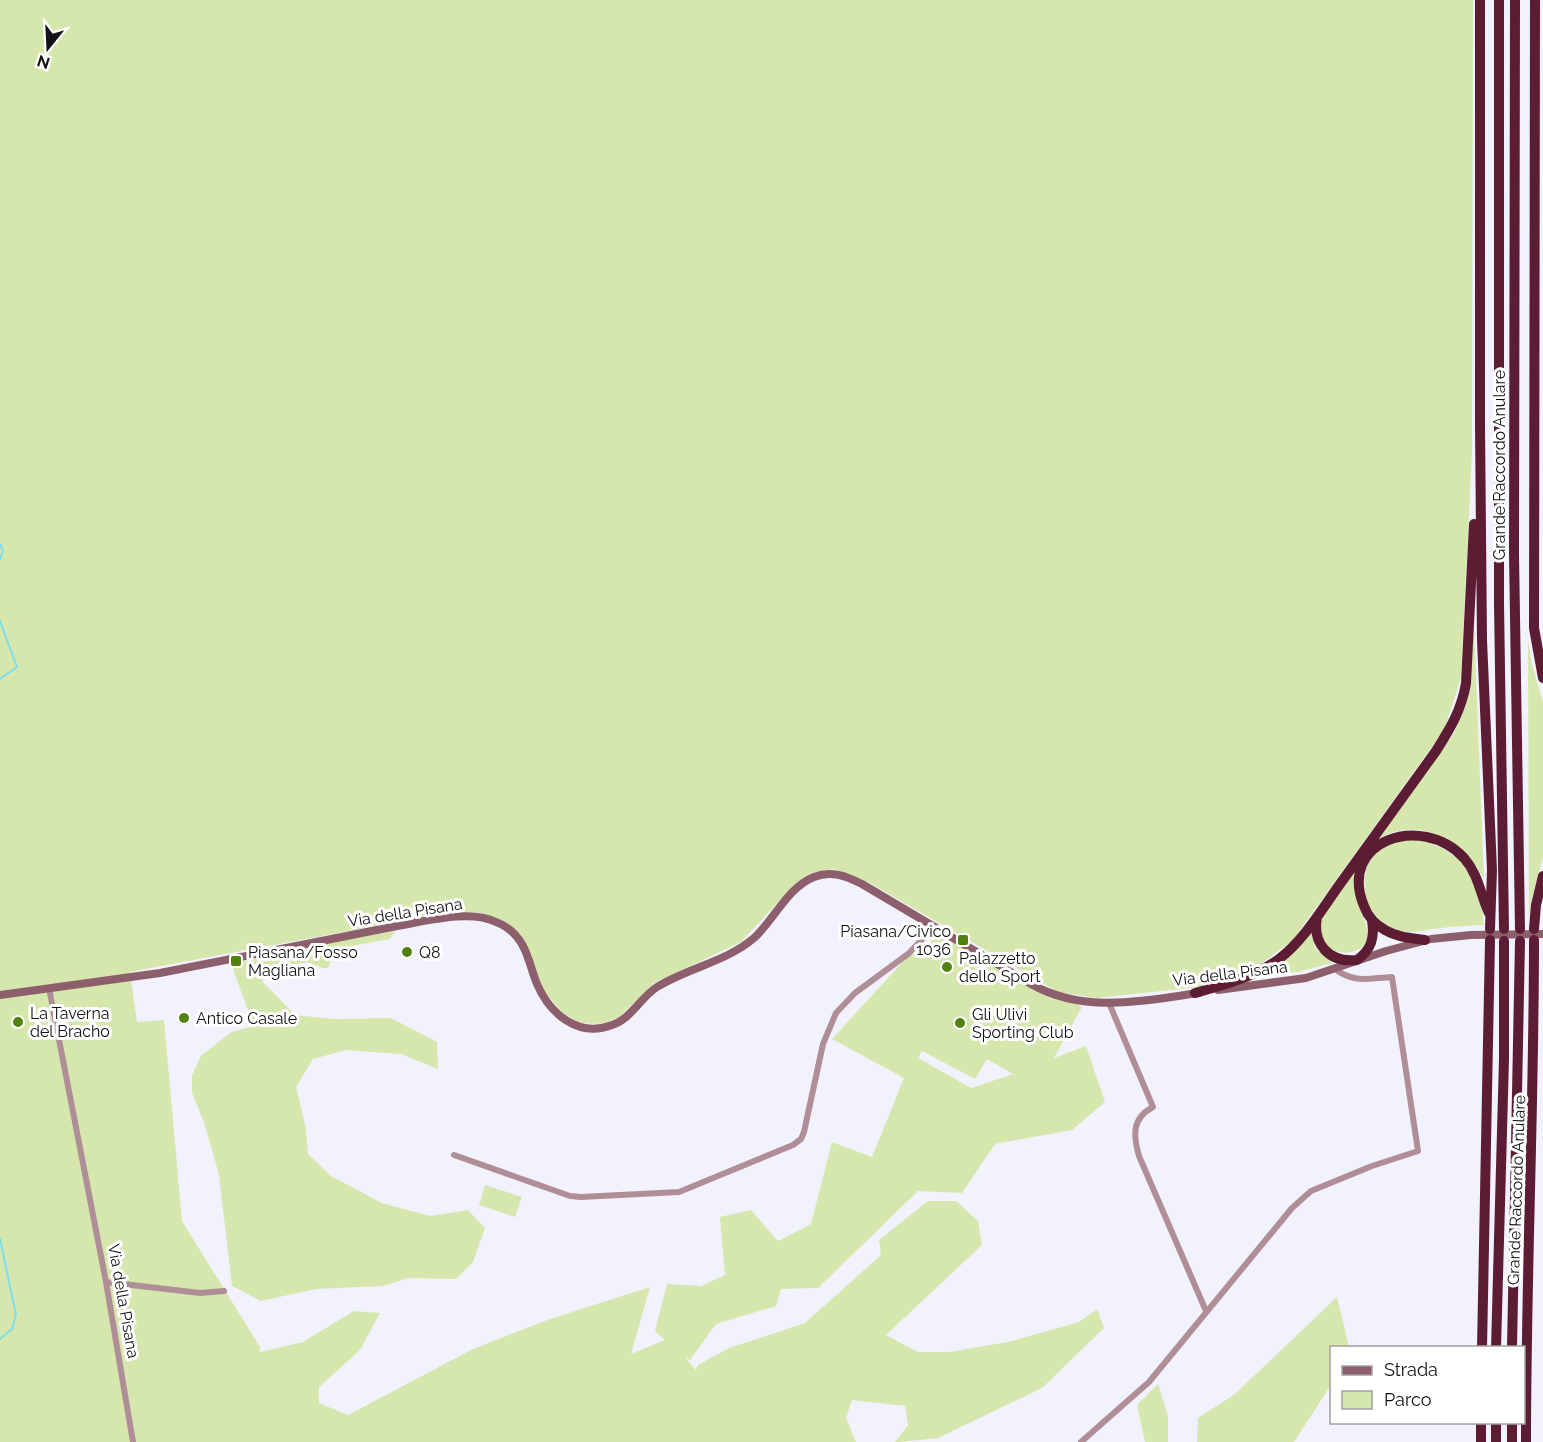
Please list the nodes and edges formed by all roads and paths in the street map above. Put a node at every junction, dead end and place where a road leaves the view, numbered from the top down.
1 (1480, 0) edge
2 (1499, 0) edge
3 (1515, 0) edge
4 (1535, 0) edge
5 (1479, 425) junction
6 (1537, 653) junction
7 (1543, 669) edge
8 (1543, 678) edge
9 (1543, 878) edge
10 (1490, 915) junction
11 (1317, 916) junction
12 (1372, 921) junction
13 (934, 926) junction
14 (1504, 929) dead end
15 (1537, 934) edge
16 (1425, 940) junction
17 (1504, 941) dead end
18 (1357, 960) junction
19 (1335, 969) junction
20 (49, 988) junction
21 (1195, 993) junction
22 (0, 995) edge
23 (1109, 1003) junction
24 (454, 1155) dead end
25 (106, 1282) junction
26 (224, 1291) dead end
27 (1206, 1311) junction
28 (1482, 1346) edge
29 (1496, 1346) edge
30 (1512, 1346) edge
31 (1481, 1424) edge
32 (1496, 1424) edge
33 (1512, 1424) edge
34 (133, 1442) edge
35 (1081, 1442) edge
36 (1481, 1442) edge
37 (1496, 1442) edge
38 (1512, 1442) edge
39 (1526, 1442) edge

1 - 5 highway, Grande Raccordo Anulare
2 - 14 highway, Grande Raccordo Anulare
3 - 30 highway, Grande Raccordo Anulare
4 - 6 highway
5 - 10 highway, Grande Raccordo Anulare
5 - 11 highway
6 - 7 highway
6 - 8 highway
9 - 15 highway, Grande Raccordo Anulare
10 - 12 highway
10 - 28 highway, Grande Raccordo Anulare
11 - 18 highway
11 - 21 highway
12 - 16 highway
12 - 18 highway
13 - 20 main road, Via della Pisana
13 - 23 main road, Via della Pisana
13 - 24 street
15 - 16 main road, Via della Pisana
15 - 39 highway, Grande Raccordo Anulare
16 - 18 main road, Via della Pisana
17 - 29 highway, Grande Raccordo Anulare
18 - 19 main road, Via della Pisana
19 - 21 main road, Via della Pisana
19 - 27 street
20 - 22 main road, Via della Pisana
20 - 25 street, Via della Pisana
21 - 23 main road, Via della Pisana
23 - 27 street
25 - 26 street
25 - 34 street, Via della Pisana
27 - 35 street
31 - 36 highway
32 - 37 highway
33 - 38 highway

